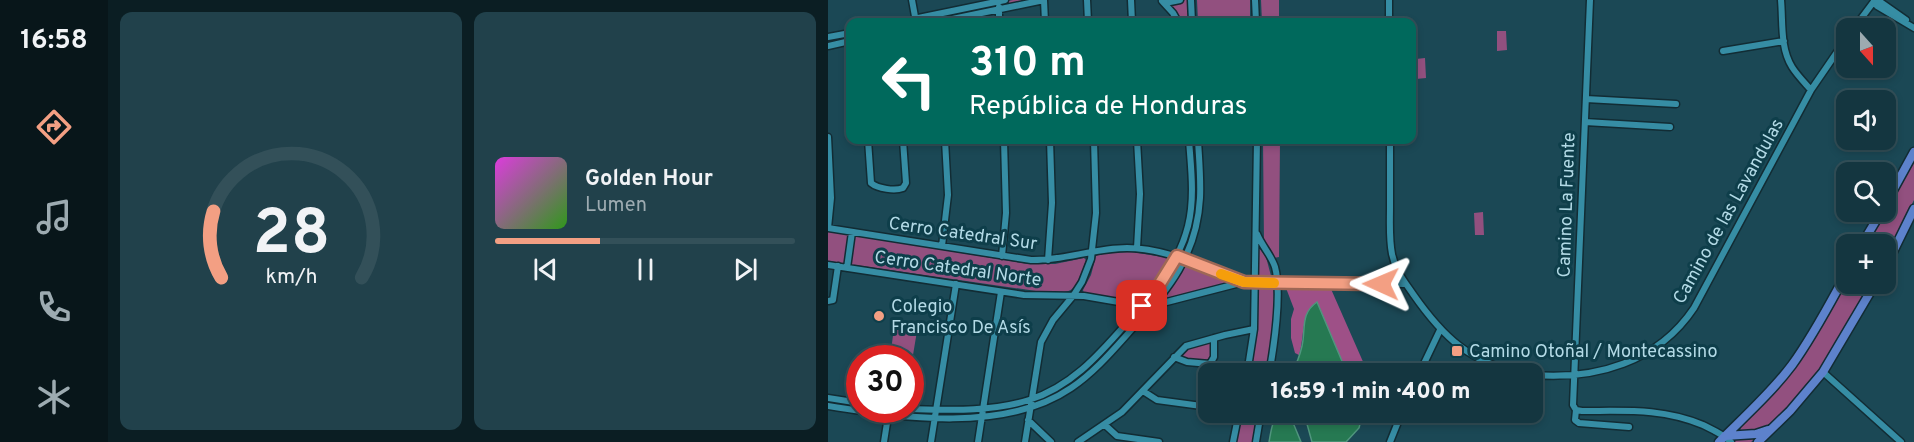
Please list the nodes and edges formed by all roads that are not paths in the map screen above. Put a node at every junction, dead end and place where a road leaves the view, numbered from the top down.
1 (912, 0) edge
2 (1001, 0) edge
3 (1044, 0) edge
4 (1087, 0) edge
5 (1131, 0) edge
6 (1161, 0) edge
7 (1180, 0) edge
8 (1191, 0) edge
9 (1255, 0) edge
10 (1389, 0) edge
11 (1590, 0) edge
12 (1781, 0) edge
13 (1886, 0) edge
14 (1875, 1) edge
15 (985, 2) edge
16 (999, 10) junction
17 (983, 13) junction
18 (938, 14) junction
19 (1865, 14) junction
20 (1892, 15) junction
21 (1900, 15) junction
22 (915, 18) edge
23 (925, 18) edge
24 (938, 18) edge
25 (959, 18) edge
26 (999, 18) edge
27 (1045, 18) edge
28 (1088, 18) edge
29 (1132, 18) edge
30 (1176, 18) edge
31 (1192, 18) edge
32 (1256, 18) edge
33 (1389, 18) edge
34 (1862, 18) edge
35 (1914, 27) edge
36 (846, 34) edge
37 (828, 37) edge
38 (1784, 40) junction
39 (846, 42) edge
40 (828, 46) edge
41 (1723, 51) dead end
42 (1836, 54) edge
43 (1811, 90) junction
44 (1586, 99) junction
45 (1676, 104) dead end
46 (1585, 122) junction
47 (1670, 127) dead end
48 (828, 137) edge
49 (868, 144) edge
50 (903, 144) edge
51 (945, 144) edge
52 (1004, 144) edge
53 (1050, 144) edge
54 (1094, 144) edge
55 (1137, 144) edge
56 (1189, 144) edge
57 (1198, 144) edge
58 (1257, 144) edge
59 (1390, 144) edge
60 (1914, 152) edge
61 (1896, 185) edge
62 (1914, 209) edge
63 (1190, 214) junction
64 (1198, 216) junction
65 (1910, 223) edge
66 (828, 228) edge
67 (1256, 231) junction
68 (852, 232) junction
69 (942, 246) junction
70 (1137, 248) junction
71 (1896, 248) edge
72 (1093, 251) junction
73 (1002, 256) junction
74 (1177, 256) junction
75 (1048, 260) junction
76 (1185, 260) junction
77 (828, 265) edge
78 (838, 266) junction
79 (847, 268) junction
80 (1244, 282) junction
81 (1254, 283) junction
82 (1277, 283) junction
83 (956, 284) junction
84 (1405, 284) junction
85 (1001, 291) junction
86 (1836, 291) edge
87 (831, 292) edge
88 (1869, 294) edge
89 (1073, 296) junction
90 (828, 302) edge
91 (1155, 305) junction
92 (1142, 306) junction
93 (1254, 329) junction
94 (1440, 330) junction
95 (1214, 338) junction
96 (1097, 355) junction
97 (1174, 357) junction
98 (1103, 361) junction
99 (1249, 363) edge
100 (1271, 363) edge
101 (1424, 363) edge
102 (1490, 363) edge
103 (1823, 372) junction
104 (1574, 374) junction
105 (1543, 375) edge
106 (1143, 391) junction
107 (828, 398) edge
108 (1031, 400) junction
109 (846, 401) edge
110 (828, 406) edge
111 (1198, 406) edge
112 (846, 408) edge
113 (983, 408) junction
114 (1030, 408) junction
115 (924, 409) edge
116 (936, 409) junction
117 (1576, 410) junction
118 (982, 416) junction
119 (924, 417) edge
120 (935, 418) junction
121 (1028, 420) junction
122 (1740, 421) junction
123 (887, 423) edge
124 (1237, 423) edge
125 (1259, 423) edge
126 (1398, 423) edge
127 (1105, 425) junction
128 (1629, 427) dead end
129 (1774, 428) junction
130 (1738, 434) junction
131 (1725, 440) edge
132 (884, 442) edge
133 (931, 442) edge
134 (978, 442) edge
135 (1025, 442) edge
136 (1051, 442) edge
137 (1078, 442) edge
138 (1159, 442) edge
139 (1233, 442) edge
140 (1256, 442) edge
141 (1390, 442) edge
142 (1758, 442) edge
143 (1901, 442) edge

1 - 22 street
2 - 15 street
2 - 16 street
3 - 16 street
3 - 27 street
4 - 28 street
5 - 29 street
6 - 7 street
6 - 30 street
8 - 31 street
9 - 32 street
10 - 33 street
11 - 44 street, Camino La Fuente
12 - 38 street
13 - 21 street
14 - 19 street
14 - 20 street
14 - 21 street
15 - 17 street
15 - 18 street
16 - 17 street
16 - 26 street
17 - 25 street
18 - 23 street
18 - 24 street
19 - 20 street
19 - 34 street
20 - 35 street
21 - 35 street
36 - 37 street
38 - 41 street
38 - 43 street
39 - 40 street
42 - 43 street, Camino de las Lavandulas
43 - 104 street, Camino de las Lavandulas
44 - 45 street
44 - 46 street, Camino La Fuente
46 - 47 street
46 - 104 street, Camino La Fuente
48 - 66 street
49 - 50 street
51 - 69 street
52 - 73 street
53 - 75 street
54 - 72 street
55 - 70 street
56 - 63 street
57 - 64 street
58 - 67 street
59 - 84 street
60 - 61 main road
62 - 65 main road
63 - 64 street
63 - 74 street
64 - 76 street
65 - 71 main road
66 - 68 street, Cerro Catedral Sur
67 - 81 street
67 - 82 street
68 - 69 street, Cerro Catedral Sur
68 - 79 street
69 - 73 street, Cerro Catedral Sur
70 - 72 street, Cerro Catedral Sur
70 - 74 street, Cerro Catedral Sur
72 - 75 street, Cerro Catedral Sur
72 - 89 street
73 - 75 street, Cerro Catedral Sur
74 - 76 street, Cerro Catedral Sur
74 - 92 street
76 - 80 street, Cerro Catedral Sur
76 - 91 street
77 - 78 street, Cerro Catedral Norte
78 - 79 street, Cerro Catedral Norte
78 - 87 street
79 - 83 street, Cerro Catedral Norte
80 - 81 street
80 - 91 street, Cerro Catedral Norte
81 - 82 street
81 - 93 street
82 - 84 street
82 - 100 street
83 - 85 street, Cerro Catedral Norte
83 - 116 street
84 - 94 street
85 - 89 street, Cerro Catedral Norte
85 - 113 street
86 - 122 main road
87 - 90 street
88 - 103 main road
89 - 92 street, Cerro Catedral Norte
89 - 108 street
91 - 92 street, Cerro Catedral Norte
91 - 98 street
92 - 96 street
93 - 95 street
93 - 99 street
94 - 101 street
94 - 102 street
95 - 97 street
95 - 97 street
96 - 98 street
96 - 108 street
97 - 106 street
98 - 114 street
103 - 129 main road
103 - 143 street
104 - 105 street, Camino de las Lavandulas
104 - 117 street, Camino La Fuente
106 - 111 street
106 - 127 street
107 - 109 street
108 - 113 street
108 - 114 street
110 - 112 street
113 - 116 street
113 - 118 street
114 - 118 street
114 - 121 street
115 - 116 street
116 - 120 street
117 - 128 street
117 - 131 street
118 - 120 street
118 - 134 street
119 - 120 street
120 - 133 street
121 - 135 street
121 - 136 street
122 - 130 main road
122 - 131 main road
123 - 132 street
124 - 139 street
125 - 140 street
126 - 141 street
127 - 137 street
127 - 138 street
129 - 130 main road
129 - 142 main road
130 - 131 main road

